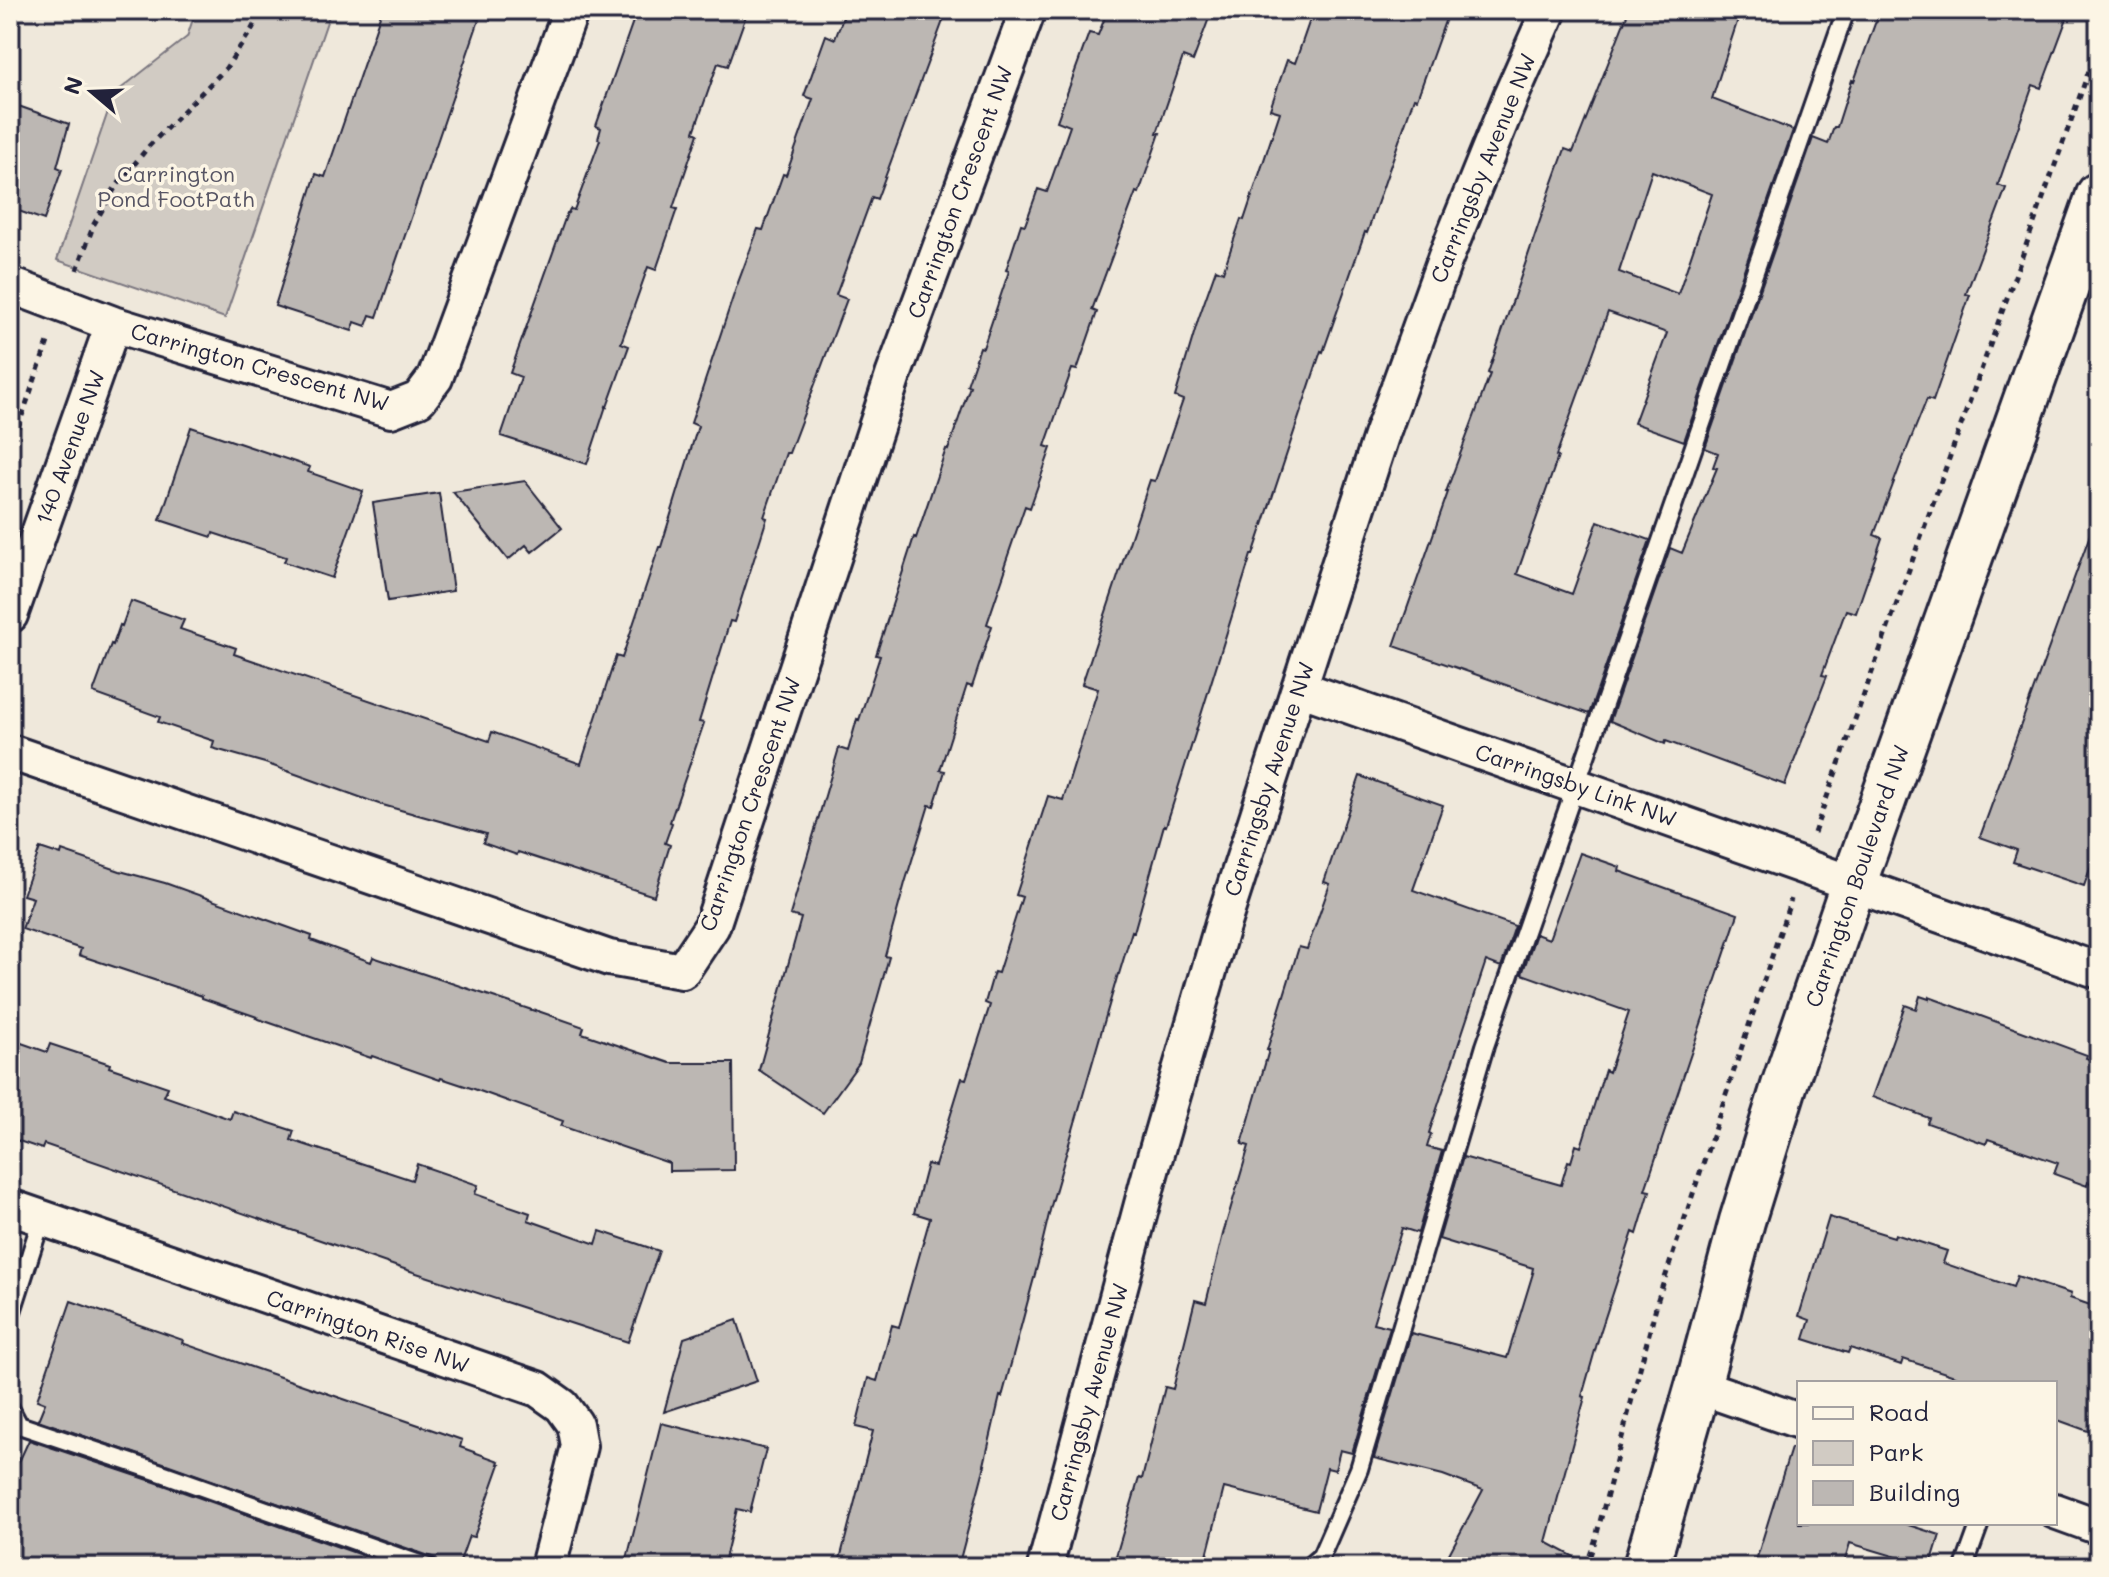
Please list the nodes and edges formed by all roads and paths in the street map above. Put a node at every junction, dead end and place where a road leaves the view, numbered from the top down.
1 (262, 10) edge
2 (571, 10) edge
3 (1028, 10) edge
4 (1549, 10) edge
5 (1846, 10) edge
6 (2099, 43) edge
7 (2099, 195) edge
8 (75, 275) dead end
9 (10, 285) edge
10 (113, 324) junction
11 (42, 356) dead end
12 (10, 450) edge
13 (10, 615) edge
14 (1299, 688) junction
15 (10, 752) edge
16 (1576, 785) junction
17 (1821, 816) dead end
18 (1854, 882) junction
19 (1783, 922) dead end
20 (2099, 971) edge
21 (10, 1207) edge
22 (42, 1218) junction
23 (10, 1318) edge
24 (1698, 1386) junction
25 (10, 1408) edge
26 (1797, 1420) edge
27 (2057, 1512) edge
28 (1979, 1525) edge
29 (2099, 1527) edge
30 (428, 1567) edge
31 (548, 1567) edge
32 (1045, 1567) edge
33 (1308, 1567) edge
34 (1586, 1567) edge
35 (1646, 1567) edge
36 (1964, 1567) edge

1 - 8 path
2 - 10 street, Carrington Crescent NW
3 - 15 street, Carrington Crescent NW
4 - 14 street, Carringsby Avenue NW
5 - 16 lane
6 - 17 path
7 - 18 street, Carrington Boulevard NW
9 - 10 street, Carrington Crescent NW
10 - 13 street, 140 Avenue NW
11 - 12 path
14 - 16 street, Carringsby Link NW
14 - 32 street, Carringsby Avenue NW
16 - 18 street, Carringsby Link NW
16 - 33 lane
18 - 20 street, Carringsby Link NW
18 - 24 street, Carrington Boulevard NW
19 - 34 path
21 - 22 street, Carrington Rise NW
22 - 23 lane
22 - 31 street, Carrington Rise NW
24 - 26 street
24 - 35 street, Carrington Boulevard NW
25 - 30 lane
27 - 29 street
28 - 36 lane

